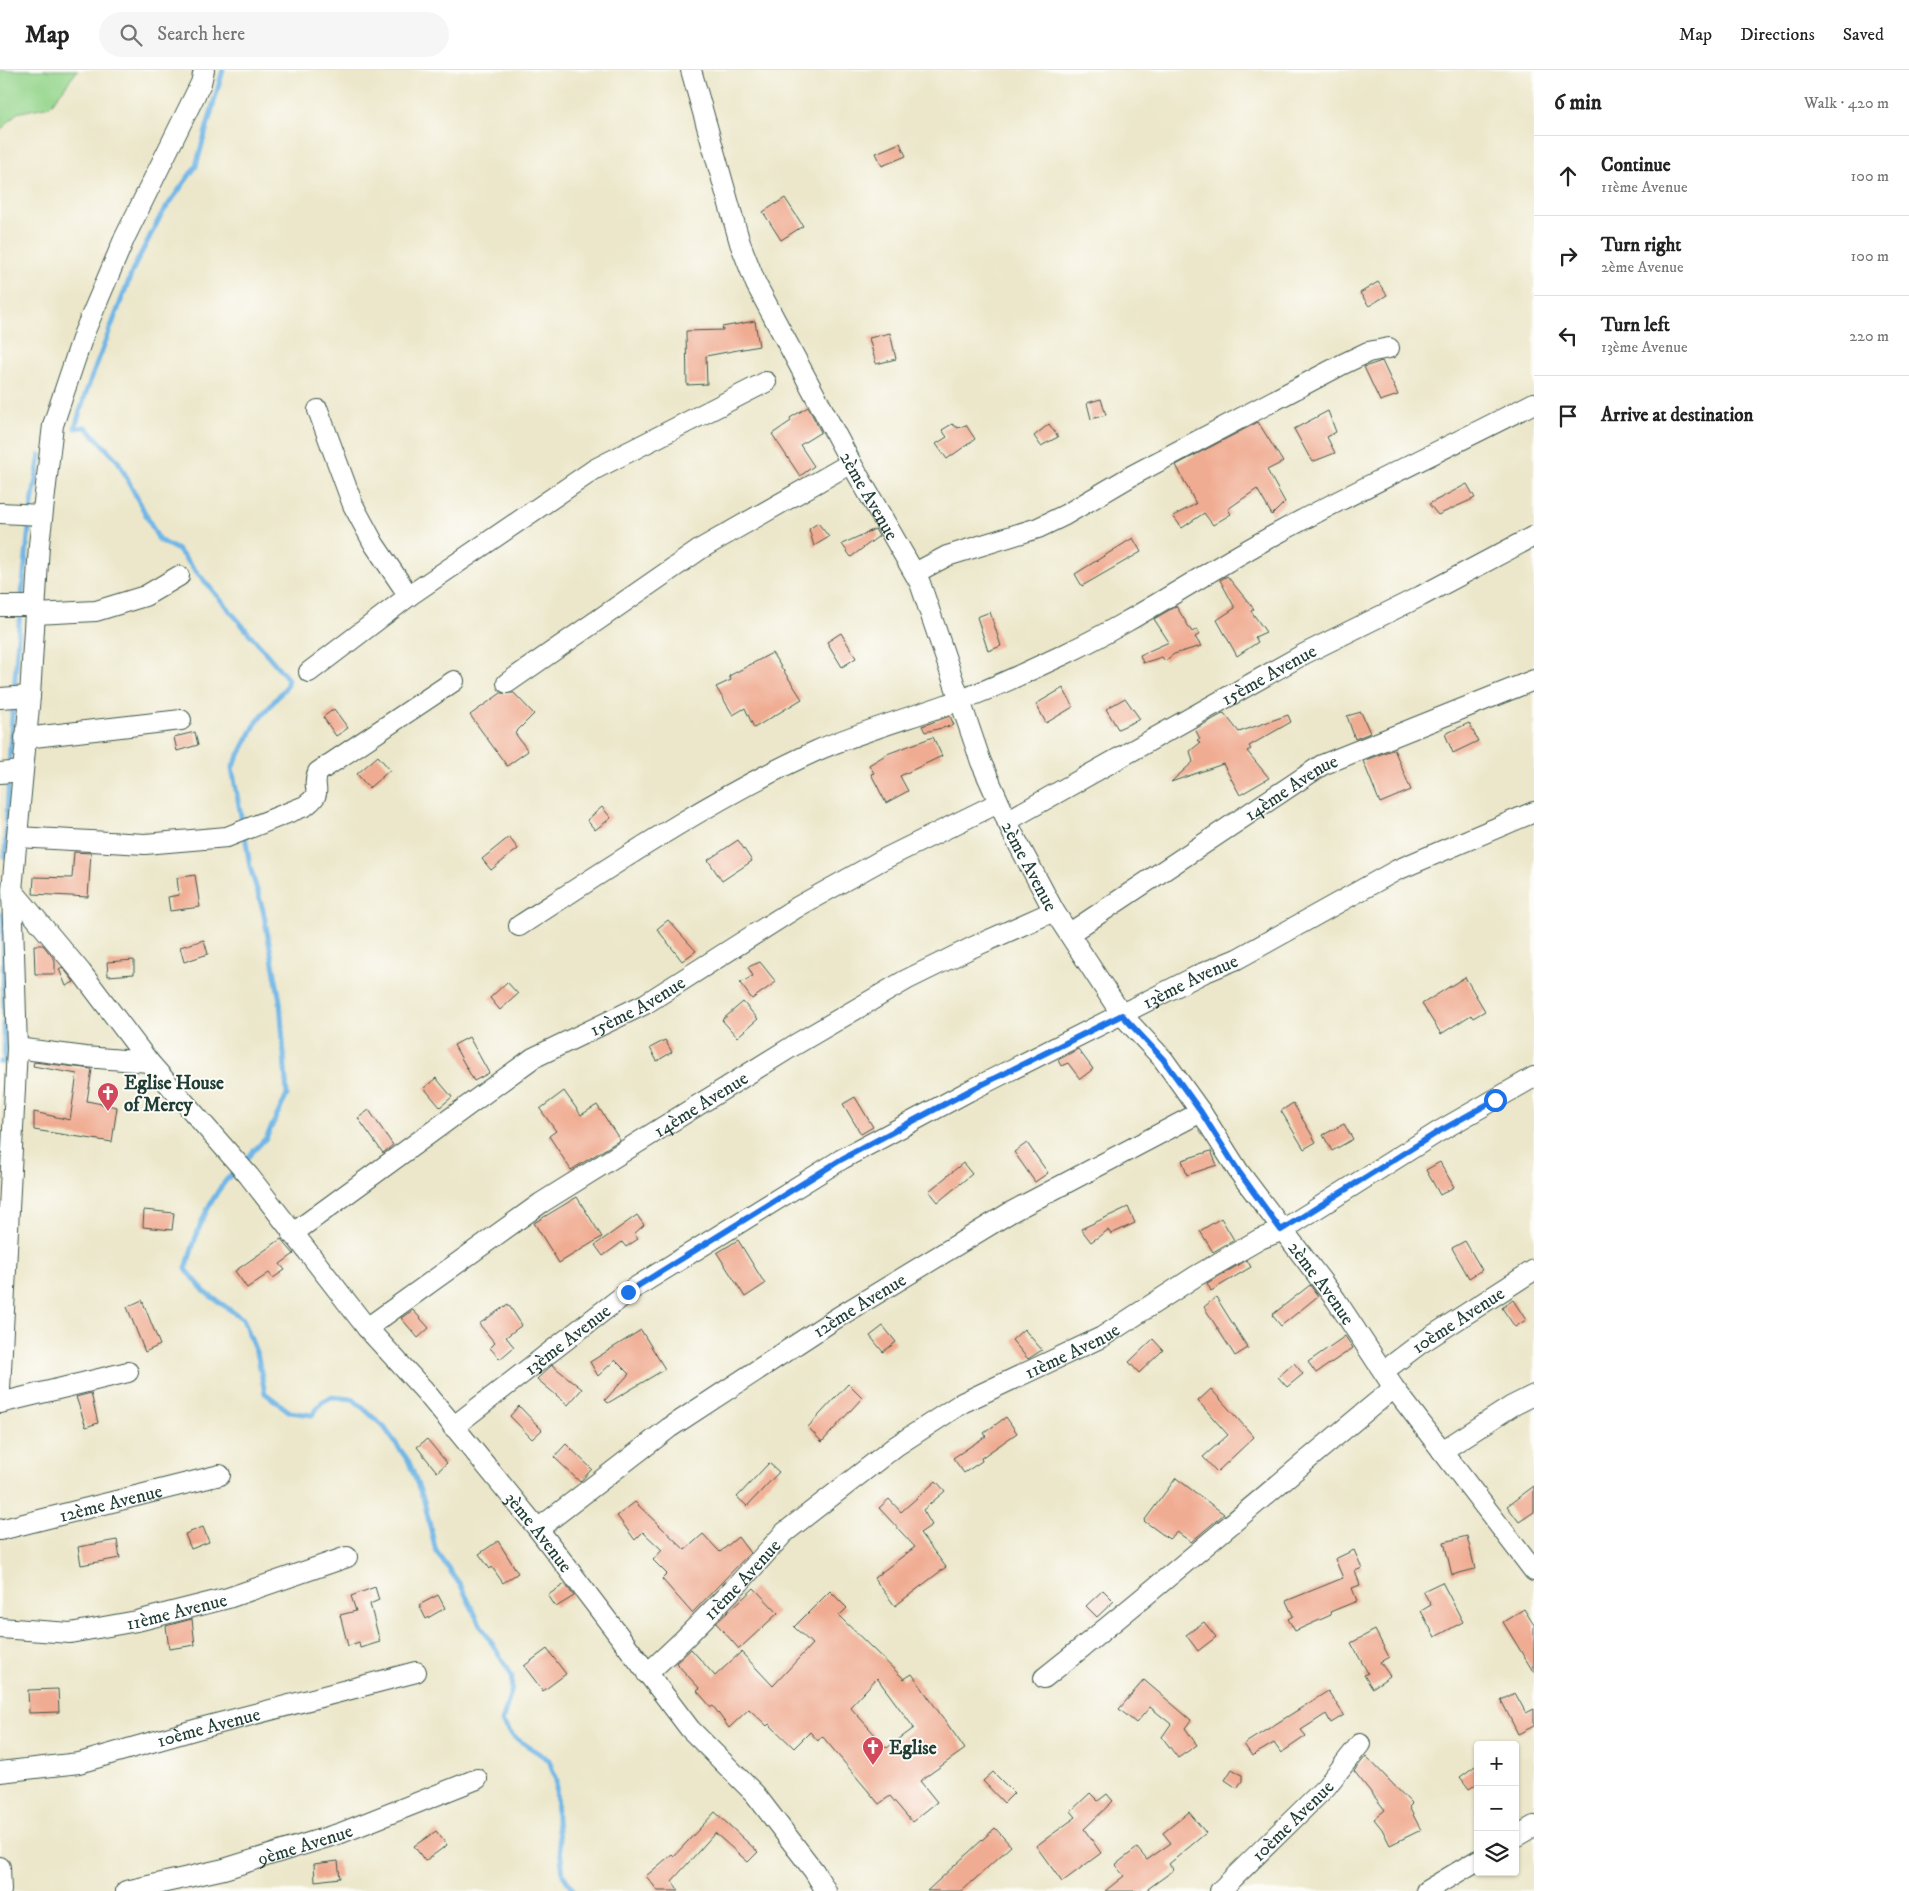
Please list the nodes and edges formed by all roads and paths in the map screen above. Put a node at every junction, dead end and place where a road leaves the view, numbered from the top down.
1 (204, 70) edge
2 (691, 70) edge
3 (1389, 348) dead end
4 (766, 382) dead end
5 (1534, 403) edge
6 (318, 410) dead end
7 (851, 463) junction
8 (0, 513) edge
9 (42, 515) junction
10 (1534, 536) edge
11 (915, 573) junction
12 (179, 576) dead end
13 (408, 596) junction
14 (0, 606) edge
15 (35, 610) junction
16 (309, 672) dead end
17 (1534, 680) edge
18 (454, 681) dead end
19 (507, 682) dead end
20 (30, 696) junction
21 (0, 698) edge
22 (959, 701) junction
23 (181, 720) dead end
24 (25, 738) junction
25 (22, 771) junction
26 (0, 772) edge
27 (998, 803) junction
28 (1534, 812) edge
29 (1008, 821) junction
30 (17, 837) junction
31 (8, 859) edge
32 (12, 890) junction
33 (1054, 911) junction
34 (519, 926) dead end
35 (1070, 933) junction
36 (1122, 1015) junction
37 (11, 1061) edge
38 (149, 1062) junction
39 (1534, 1077) edge
40 (1201, 1112) junction
41 (1281, 1230) junction
42 (292, 1234) junction
43 (1534, 1270) edge
44 (367, 1328) junction
45 (128, 1372) dead end
46 (1389, 1380) junction
47 (0, 1390) edge
48 (1534, 1395) edge
49 (0, 1403) edge
50 (453, 1427) junction
51 (1442, 1451) junction
52 (220, 1475) dead end
53 (538, 1529) junction
54 (0, 1530) edge
55 (347, 1557) dead end
56 (1534, 1571) edge
57 (0, 1628) edge
58 (416, 1672) dead end
59 (647, 1674) junction
60 (1044, 1678) dead end
61 (1360, 1744) dead end
62 (0, 1772) edge
63 (477, 1779) dead end
64 (1534, 1826) edge
65 (1519, 1835) edge
66 (1474, 1862) edge
67 (0, 1867) edge
68 (1, 1891) edge
69 (126, 1891) edge
70 (826, 1891) edge
71 (1220, 1891) edge
72 (1426, 1891) edge

1 - 9 street
2 - 7 street, 2ème Avenue
3 - 11 street
4 - 13 street
5 - 22 street
6 - 13 street
7 - 11 street, 2ème Avenue
7 - 19 street
8 - 9 street
9 - 15 street
10 - 29 street, 15ème Avenue
11 - 22 street, 2ème Avenue
12 - 15 street
13 - 16 street
14 - 15 street
15 - 20 street
17 - 35 street, 14ème Avenue
18 - 30 street
20 - 21 street
20 - 24 street
22 - 27 street, 2ème Avenue
22 - 34 street
23 - 24 street
24 - 25 street
25 - 26 street
25 - 30 street
27 - 29 street, 2ème Avenue
27 - 42 street, 15ème Avenue
28 - 36 street, 13ème Avenue
29 - 33 street, 2ème Avenue
30 - 31 street
31 - 32 street
32 - 37 street
32 - 38 street, 3ème Avenue
33 - 35 street, 2ème Avenue
33 - 44 street, 14ème Avenue
35 - 36 street, 2ème Avenue
36 - 40 street, 2ème Avenue
36 - 50 street, 13ème Avenue
37 - 38 street
37 - 47 street
38 - 42 street, 3ème Avenue
39 - 41 street, 11ème Avenue
40 - 41 street, 2ème Avenue
40 - 53 street, 12ème Avenue
41 - 46 street, 2ème Avenue
41 - 59 street, 11ème Avenue
42 - 44 street, 3ème Avenue
43 - 46 street, 10ème Avenue
44 - 50 street, 3ème Avenue
45 - 49 street
46 - 51 street, 2ème Avenue
46 - 60 street, 10ème Avenue
48 - 51 street
50 - 53 street, 3ème Avenue
51 - 56 street, 2ème Avenue
52 - 54 street, 12ème Avenue
53 - 59 street, 3ème Avenue
55 - 57 street, 11ème Avenue
58 - 62 street, 10ème Avenue
59 - 70 street, 3ème Avenue
61 - 71 street, 10ème Avenue
63 - 69 street, 9ème Avenue
64 - 65 street
66 - 72 street
67 - 68 street

